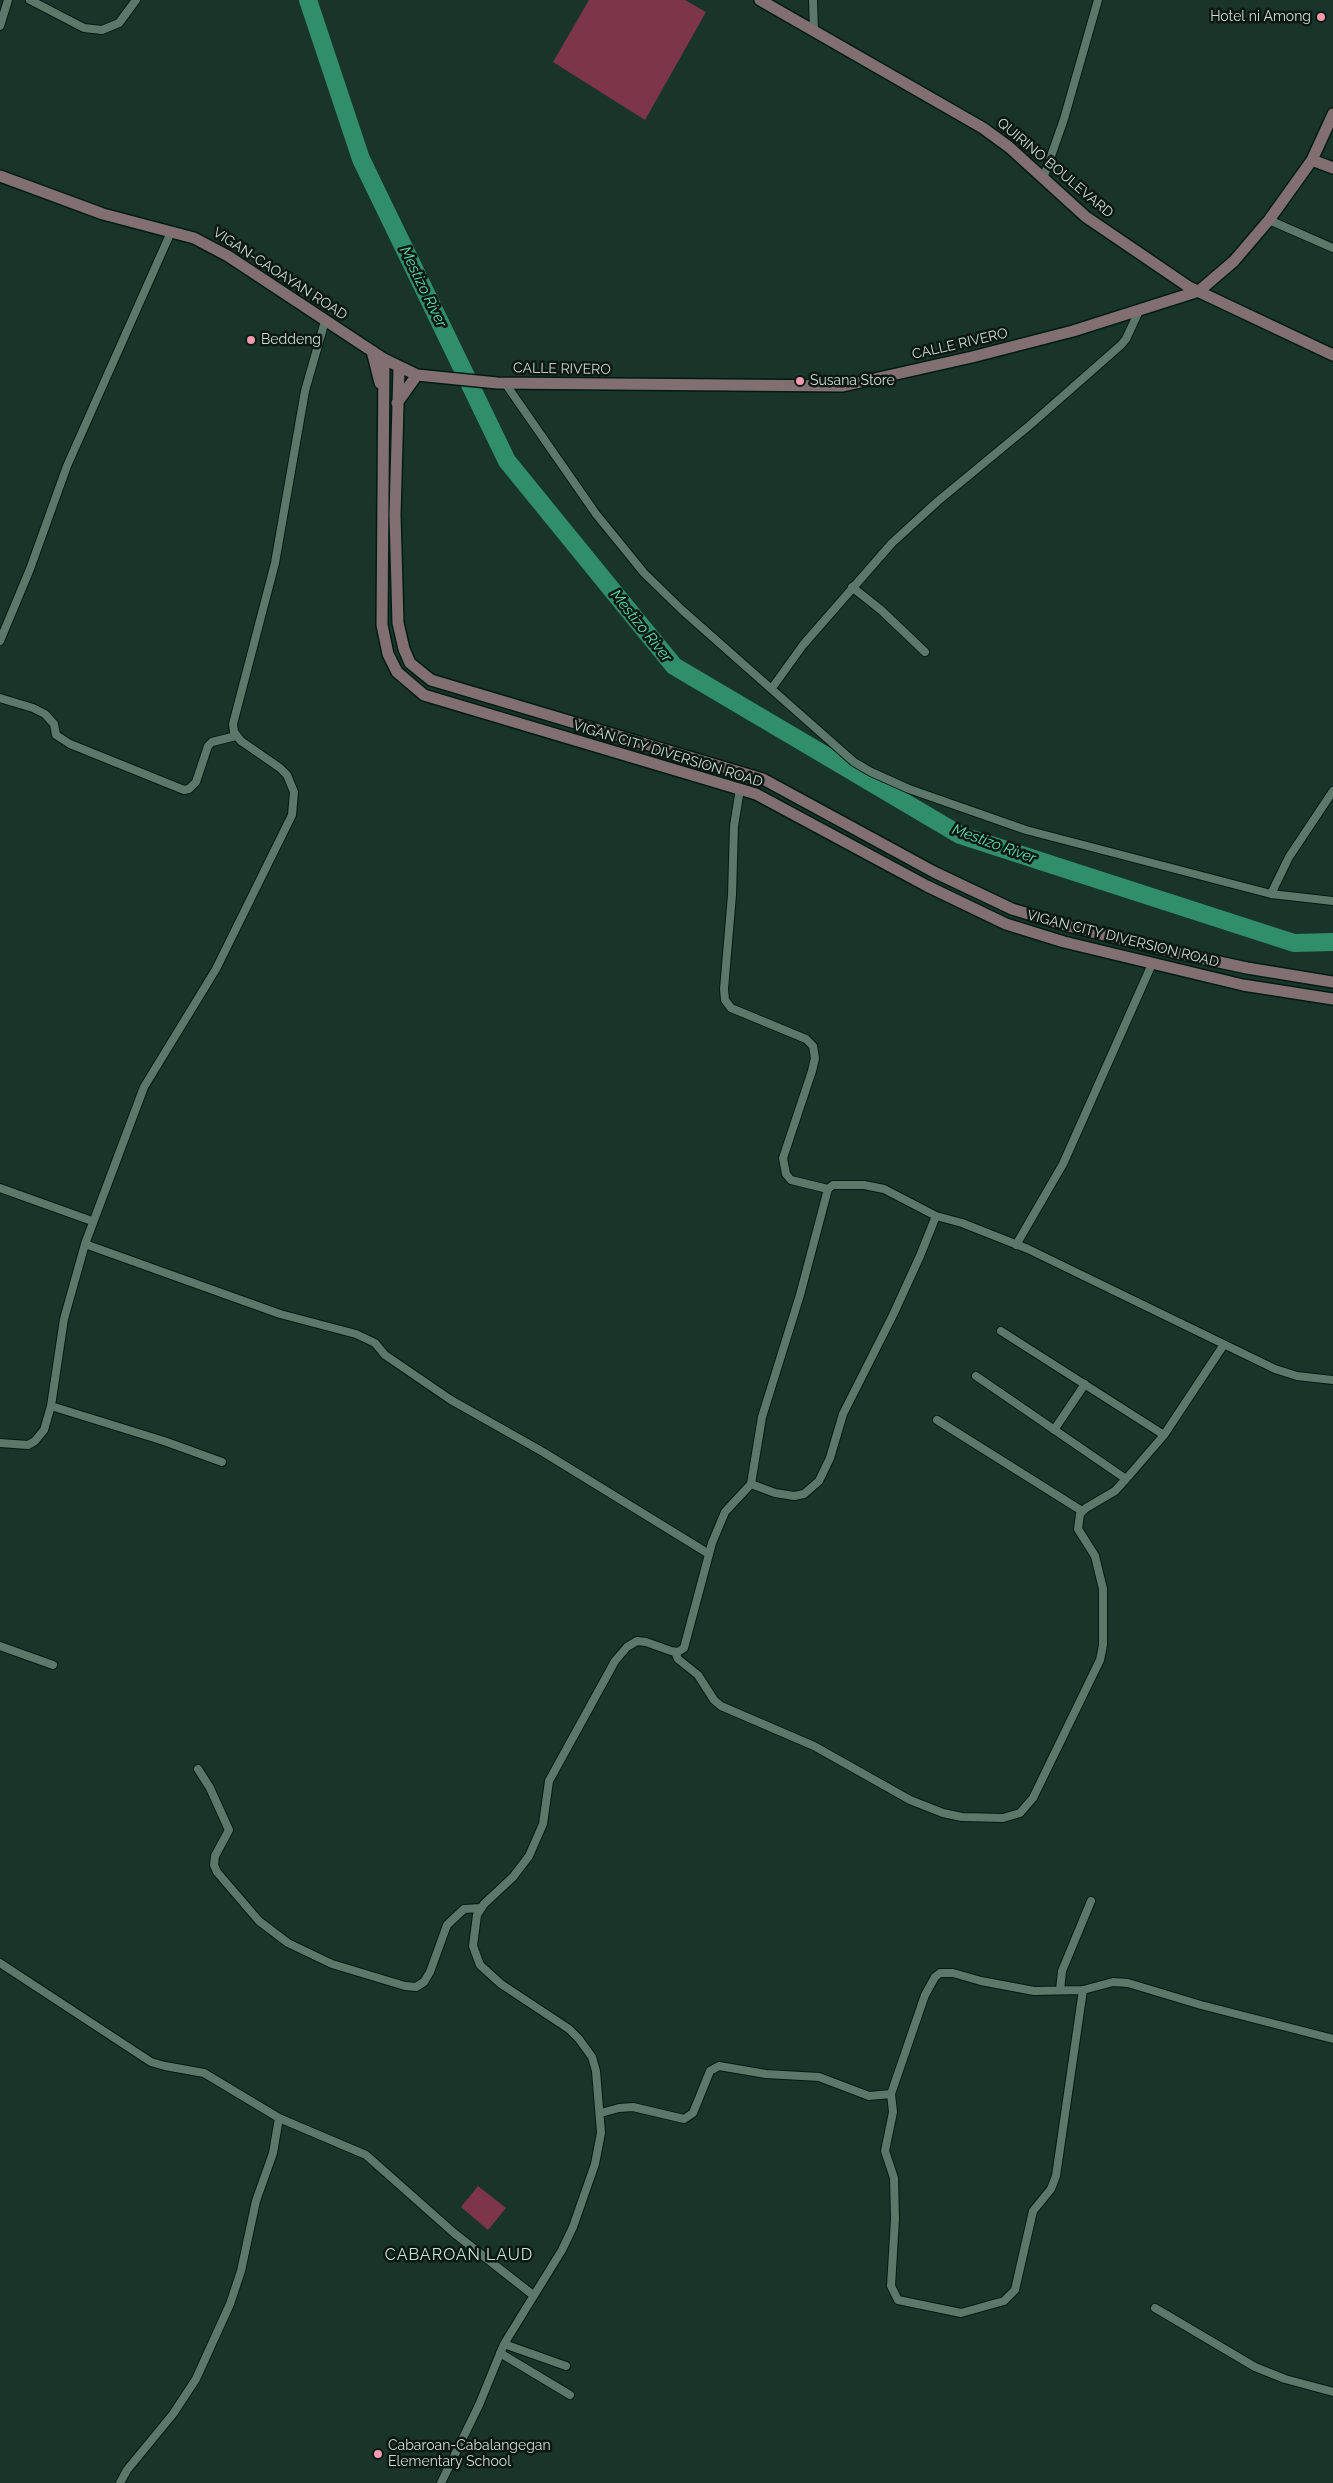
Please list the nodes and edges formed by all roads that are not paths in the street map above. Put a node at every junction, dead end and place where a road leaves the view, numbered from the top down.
1 (8, 0) edge
2 (30, 0) edge
3 (136, 0) edge
4 (760, 0) edge
5 (814, 0) edge
6 (1098, 0) edge
7 (0, 26) edge
8 (814, 32) junction
9 (1333, 114) edge
10 (1312, 160) junction
11 (1333, 168) edge
12 (0, 176) edge
13 (1043, 179) junction
14 (1269, 220) junction
15 (171, 232) junction
16 (1333, 248) edge
17 (1199, 291) junction
18 (1139, 311) junction
19 (325, 321) junction
20 (372, 351) junction
21 (1333, 355) edge
22 (384, 359) junction
23 (399, 368) junction
24 (420, 375) junction
25 (501, 383) junction
26 (384, 397) junction
27 (396, 404) junction
28 (852, 587) junction
29 (0, 641) edge
30 (925, 652) dead end
31 (772, 688) junction
32 (0, 698) edge
33 (571, 723) junction
34 (236, 736) junction
35 (566, 739) junction
36 (740, 789) junction
37 (1333, 791) edge
38 (1271, 894) junction
39 (1333, 901) edge
40 (1172, 952) junction
41 (1152, 964) junction
42 (1169, 967) junction
43 (1333, 982) edge
44 (1333, 999) edge
45 (0, 1188) edge
46 (828, 1189) junction
47 (936, 1216) junction
48 (92, 1222) junction
49 (85, 1244) junction
50 (1016, 1245) junction
51 (1001, 1331) dead end
52 (1223, 1346) junction
53 (976, 1376) dead end
54 (1333, 1380) edge
55 (1085, 1384) junction
56 (51, 1406) junction
57 (937, 1420) dead end
58 (1054, 1430) junction
59 (1164, 1434) junction
60 (0, 1443) edge
61 (222, 1462) dead end
62 (1126, 1479) junction
63 (751, 1484) junction
64 (1082, 1511) junction
65 (709, 1554) junction
66 (0, 1646) edge
67 (675, 1652) junction
68 (53, 1665) dead end
69 (198, 1770) dead end
70 (1091, 1900) dead end
71 (480, 1908) junction
72 (0, 1964) edge
73 (1060, 1990) junction
74 (1083, 1990) junction
75 (1333, 2039) edge
76 (891, 2094) junction
77 (601, 2113) junction
78 (279, 2118) junction
79 (534, 2295) junction
80 (1155, 2308) dead end
81 (504, 2344) junction
82 (500, 2353) junction
83 (566, 2366) dead end
84 (1333, 2392) edge
85 (570, 2395) dead end
86 (120, 2483) edge
87 (441, 2483) edge

1 - 7 street
2 - 3 street
4 - 8 main road, QUIRINO BOULEVARD
5 - 8 street
6 - 13 street
8 - 13 main road, QUIRINO BOULEVARD
9 - 10 main road, CALLE RIVERO
10 - 11 main road
10 - 14 main road, CALLE RIVERO
12 - 15 main road, VIGAN-CAOAYAN ROAD
13 - 17 main road, QUIRINO BOULEVARD
14 - 16 street
14 - 17 main road, CALLE RIVERO
15 - 19 main road, VIGAN-CAOAYAN ROAD
15 - 29 street
17 - 18 main road, CALLE RIVERO
17 - 21 main road, QUIRINO BOULEVARD
18 - 25 main road, CALLE RIVERO
18 - 28 street
19 - 20 main road, VIGAN-CAOAYAN ROAD
19 - 34 street
20 - 22 main road, VIGAN-CAOAYAN ROAD
20 - 26 main road, VIGAN CITY DIVERSION ROAD
22 - 23 main road, VIGAN-CAOAYAN ROAD
22 - 26 main road, VIGAN CITY DIVERSION ROAD
23 - 24 main road, VIGAN-CAOAYAN ROAD
23 - 27 main road, VIGAN CITY DIVERSION ROAD
24 - 25 main road, CALLE RIVERO
24 - 27 main road
25 - 31 street
26 - 35 main road, VIGAN CITY DIVERSION ROAD
27 - 33 main road, VIGAN CITY DIVERSION ROAD
28 - 30 street
28 - 31 street
31 - 38 street
32 - 34 street
33 - 35 main road
33 - 40 main road, VIGAN CITY DIVERSION ROAD
34 - 48 street
35 - 36 main road, VIGAN CITY DIVERSION ROAD
36 - 41 main road, VIGAN CITY DIVERSION ROAD
36 - 46 street
37 - 38 street
38 - 39 street
40 - 42 main road
40 - 43 main road, VIGAN CITY DIVERSION ROAD
41 - 42 main road, VIGAN CITY DIVERSION ROAD
41 - 50 street
42 - 44 main road, VIGAN CITY DIVERSION ROAD
45 - 48 street
46 - 47 street
46 - 63 street
47 - 50 street
47 - 63 street
48 - 49 street
49 - 56 street
49 - 65 street
50 - 52 street
51 - 55 street
52 - 54 street
52 - 59 street
53 - 58 street
55 - 58 street
55 - 59 street
56 - 60 street
56 - 61 street
57 - 64 street
58 - 62 street
59 - 62 street
62 - 64 street
63 - 65 street
64 - 67 street
65 - 67 street
66 - 68 street
67 - 71 street
69 - 71 street
70 - 73 street
71 - 77 street
72 - 78 street
73 - 74 street
73 - 76 street
74 - 75 street
74 - 76 street
76 - 77 street
77 - 79 street
78 - 79 street
78 - 86 street
79 - 81 street
80 - 84 street
81 - 82 street
81 - 83 street
82 - 85 street
82 - 87 street

